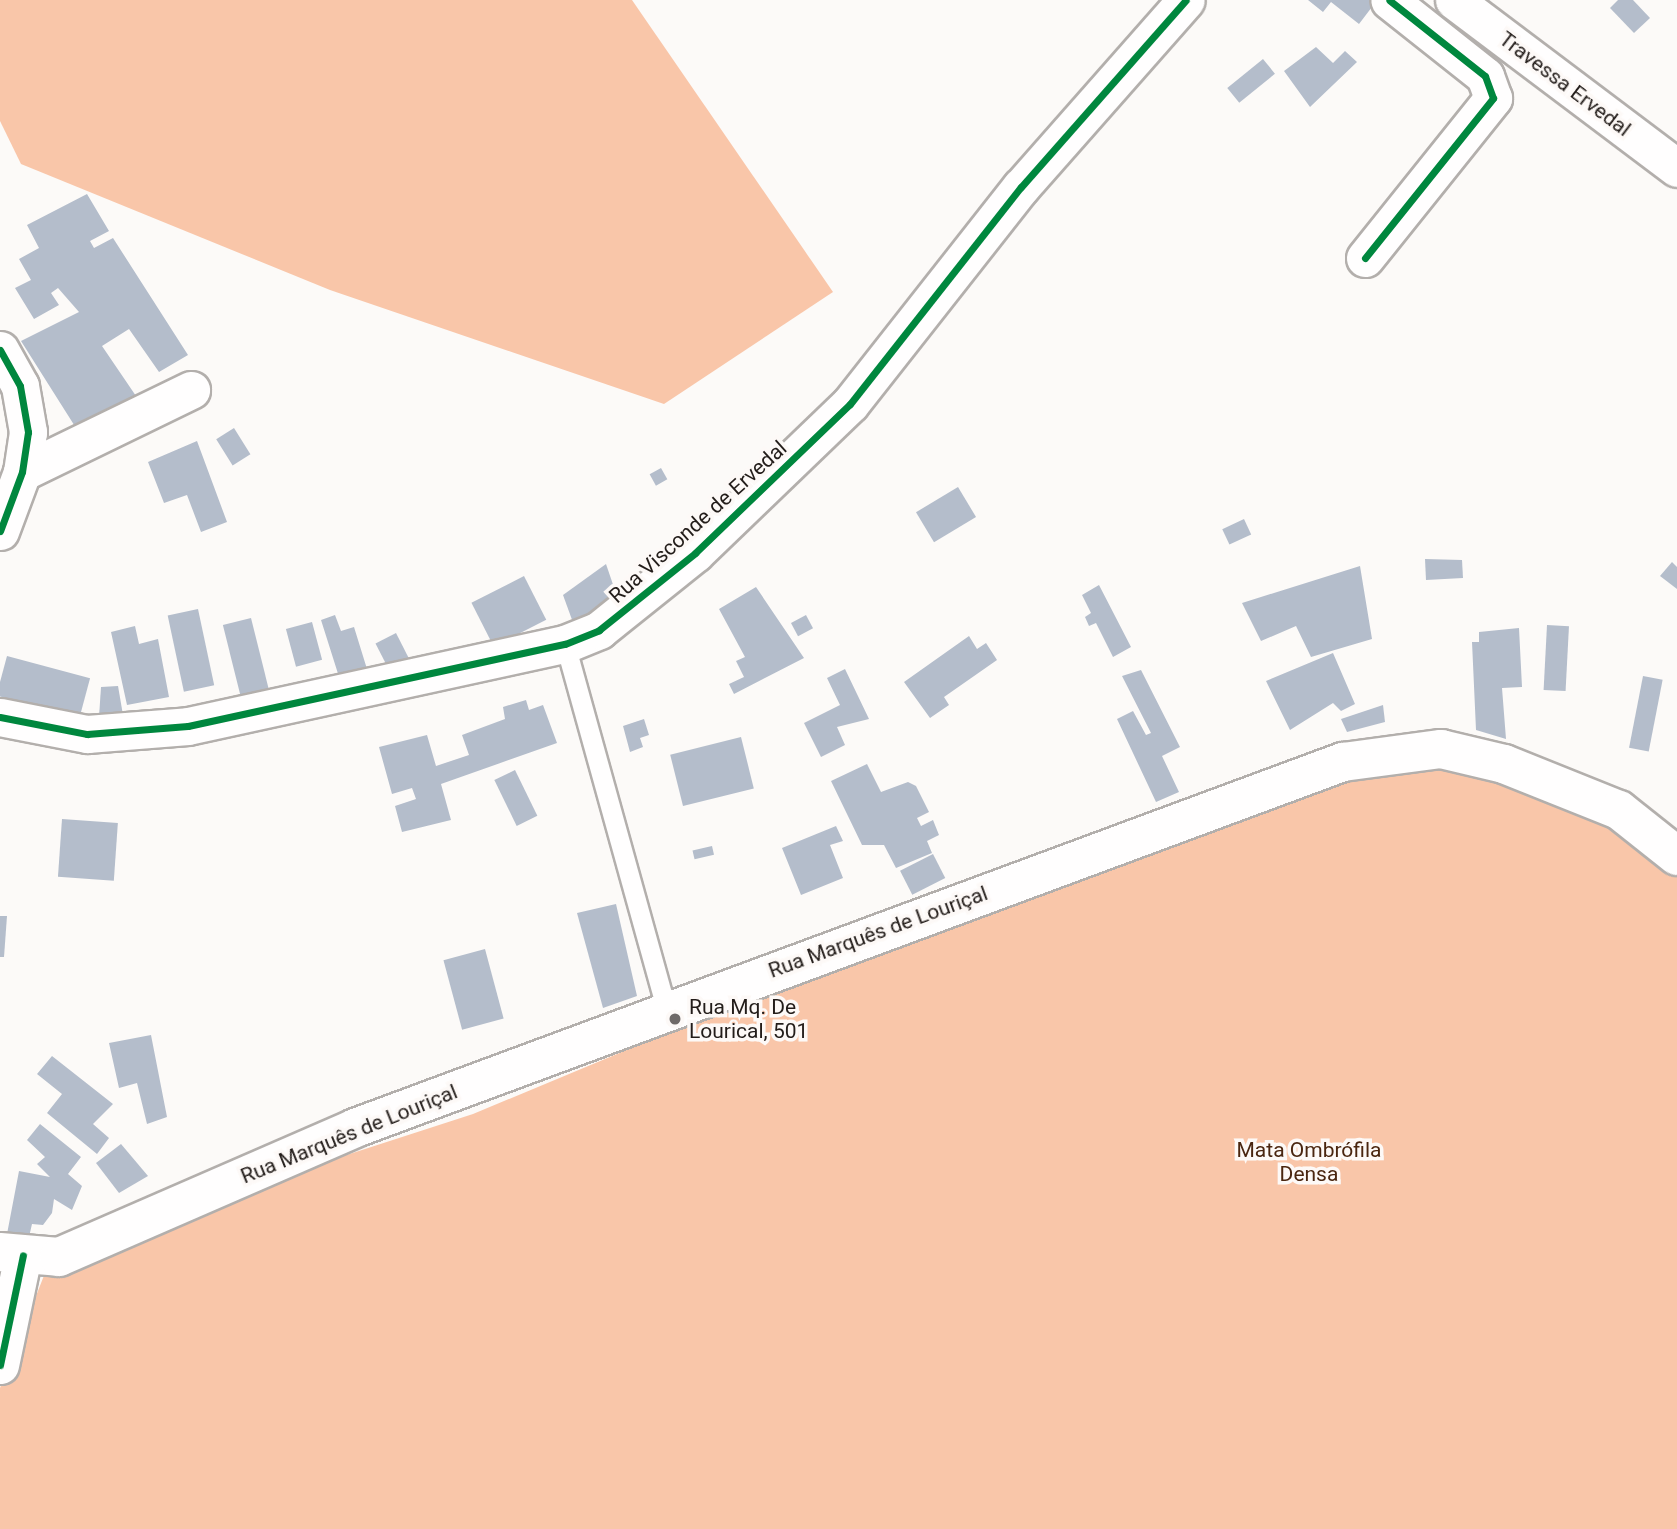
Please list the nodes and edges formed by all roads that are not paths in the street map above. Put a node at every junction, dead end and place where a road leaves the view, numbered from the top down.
1 (1186, 0) edge
2 (1389, 0) edge
3 (1454, 0) edge
4 (1677, 168) edge
5 (1365, 258) dead end
6 (0, 350) edge
7 (191, 390) dead end
8 (22, 472) junction
9 (0, 531) edge
10 (565, 644) junction
11 (0, 716) edge
12 (1677, 856) edge
13 (667, 1011) junction
14 (11, 1254) edge
15 (0, 1365) edge

1 - 10 street, Rua Visconde de Ervedal
2 - 5 street
3 - 4 street, Travessa Ervedal
6 - 8 street
7 - 8 street
8 - 9 street
10 - 11 street, Rua Visconde de Ervedal
10 - 13 lane
12 - 13 main road, Rua Marquês de Louriçal
13 - 14 main road, Rua Marquês de Louriçal
14 - 15 street

